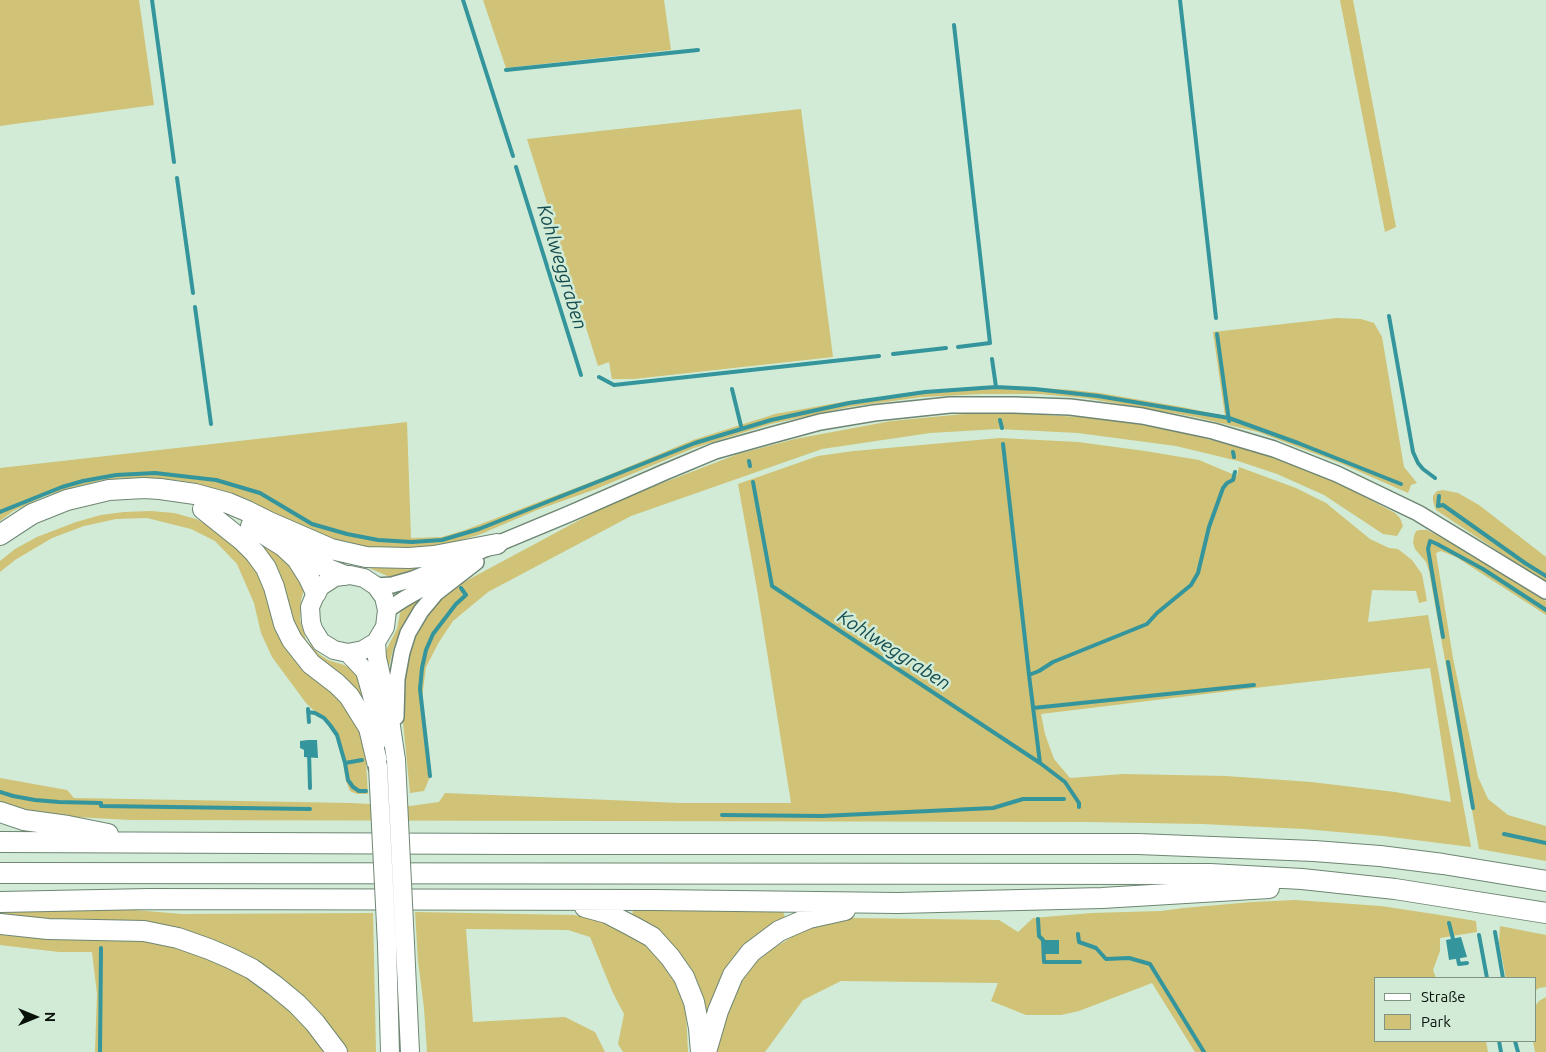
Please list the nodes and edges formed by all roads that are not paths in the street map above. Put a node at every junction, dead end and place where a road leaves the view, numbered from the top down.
1 (203, 508) junction
2 (569, 514) junction
3 (269, 522) junction
4 (0, 535) edge
5 (497, 544) junction
6 (0, 546) edge
7 (476, 562) junction
8 (343, 575) junction
9 (376, 586) junction
10 (1546, 591) edge
11 (316, 593) junction
12 (387, 610) junction
13 (376, 642) junction
14 (348, 653) junction
15 (387, 763) junction
16 (0, 812) edge
17 (0, 842) edge
18 (156, 843) junction
19 (0, 873) edge
20 (1546, 881) edge
21 (1341, 883) junction
22 (559, 901) junction
23 (0, 902) edge
24 (898, 903) junction
25 (1546, 912) edge
26 (0, 924) edge
27 (337, 1052) edge
28 (390, 1052) edge
29 (410, 1052) edge
30 (701, 1052) edge
31 (706, 1052) edge

1 - 6 highway
1 - 11 highway
1 - 15 highway
2 - 5 main road
2 - 7 main road
2 - 10 main road
3 - 4 highway
3 - 5 highway
3 - 8 highway
5 - 9 main road
7 - 12 main road
7 - 15 main road
8 - 9 main road
8 - 11 main road
9 - 12 main road
11 - 14 main road
12 - 13 main road
13 - 14 main road
13 - 15 main road
14 - 15 main road
15 - 28 main road, bridge
15 - 29 main road, bridge
16 - 18 highway
17 - 18 highway
18 - 20 highway
19 - 21 highway
21 - 24 highway
21 - 25 highway
22 - 23 highway
22 - 24 highway
22 - 30 highway
24 - 31 highway
26 - 27 highway

